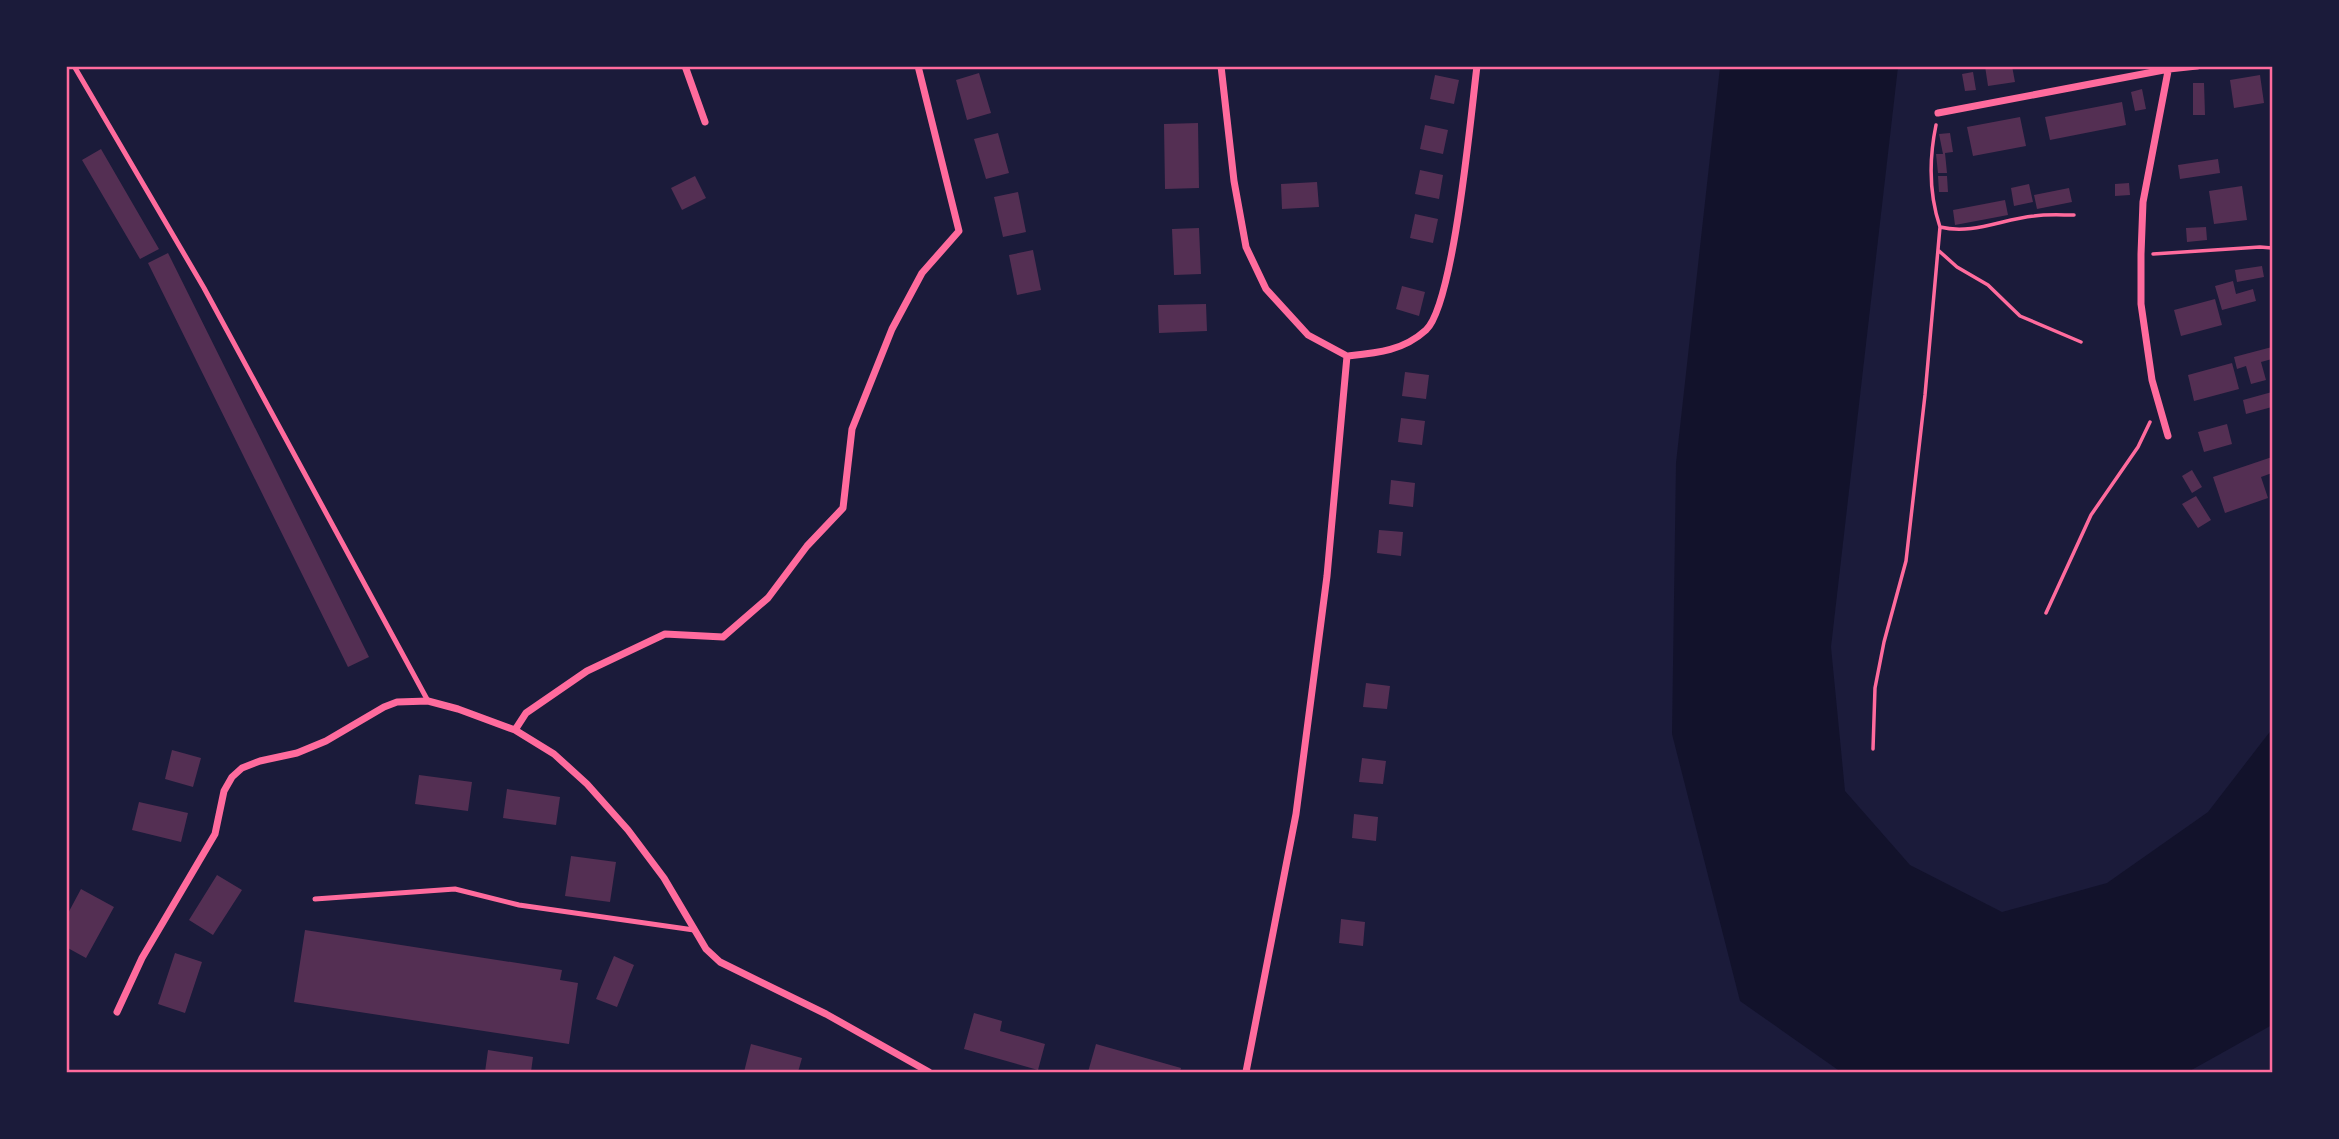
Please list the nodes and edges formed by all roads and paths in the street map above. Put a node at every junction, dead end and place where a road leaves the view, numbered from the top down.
1 (74, 66) edge
2 (685, 66) edge
3 (918, 66) edge
4 (1221, 66) edge
5 (1477, 66) edge
6 (2197, 66) edge
7 (2169, 68) edge
8 (1938, 113) joint
9 (705, 122) dead end
10 (2074, 215) dead end
11 (1940, 227) junction
12 (2273, 248) edge
13 (1938, 250) junction
14 (2141, 254) junction
15 (2081, 342) dead end
16 (1347, 356) junction
17 (2159, 404) junction
18 (2168, 436) dead end
19 (2046, 613) dead end
20 (428, 701) junction
21 (515, 730) junction
22 (1873, 749) dead end
23 (315, 899) dead end
24 (694, 930) junction
25 (117, 1012) dead end
26 (929, 1073) edge
27 (1246, 1073) edge

1 - 20 lane
2 - 9 street
3 - 21 street
4 - 16 street
5 - 16 street
6 - 7 street
7 - 8 street
7 - 14 street
8 - 11 path
10 - 11 path
11 - 13 path
12 - 14 path
13 - 15 path
13 - 22 path
14 - 17 street
16 - 27 street
17 - 18 street
17 - 19 path
20 - 21 street
20 - 25 street
21 - 24 street
23 - 24 lane
24 - 26 street

